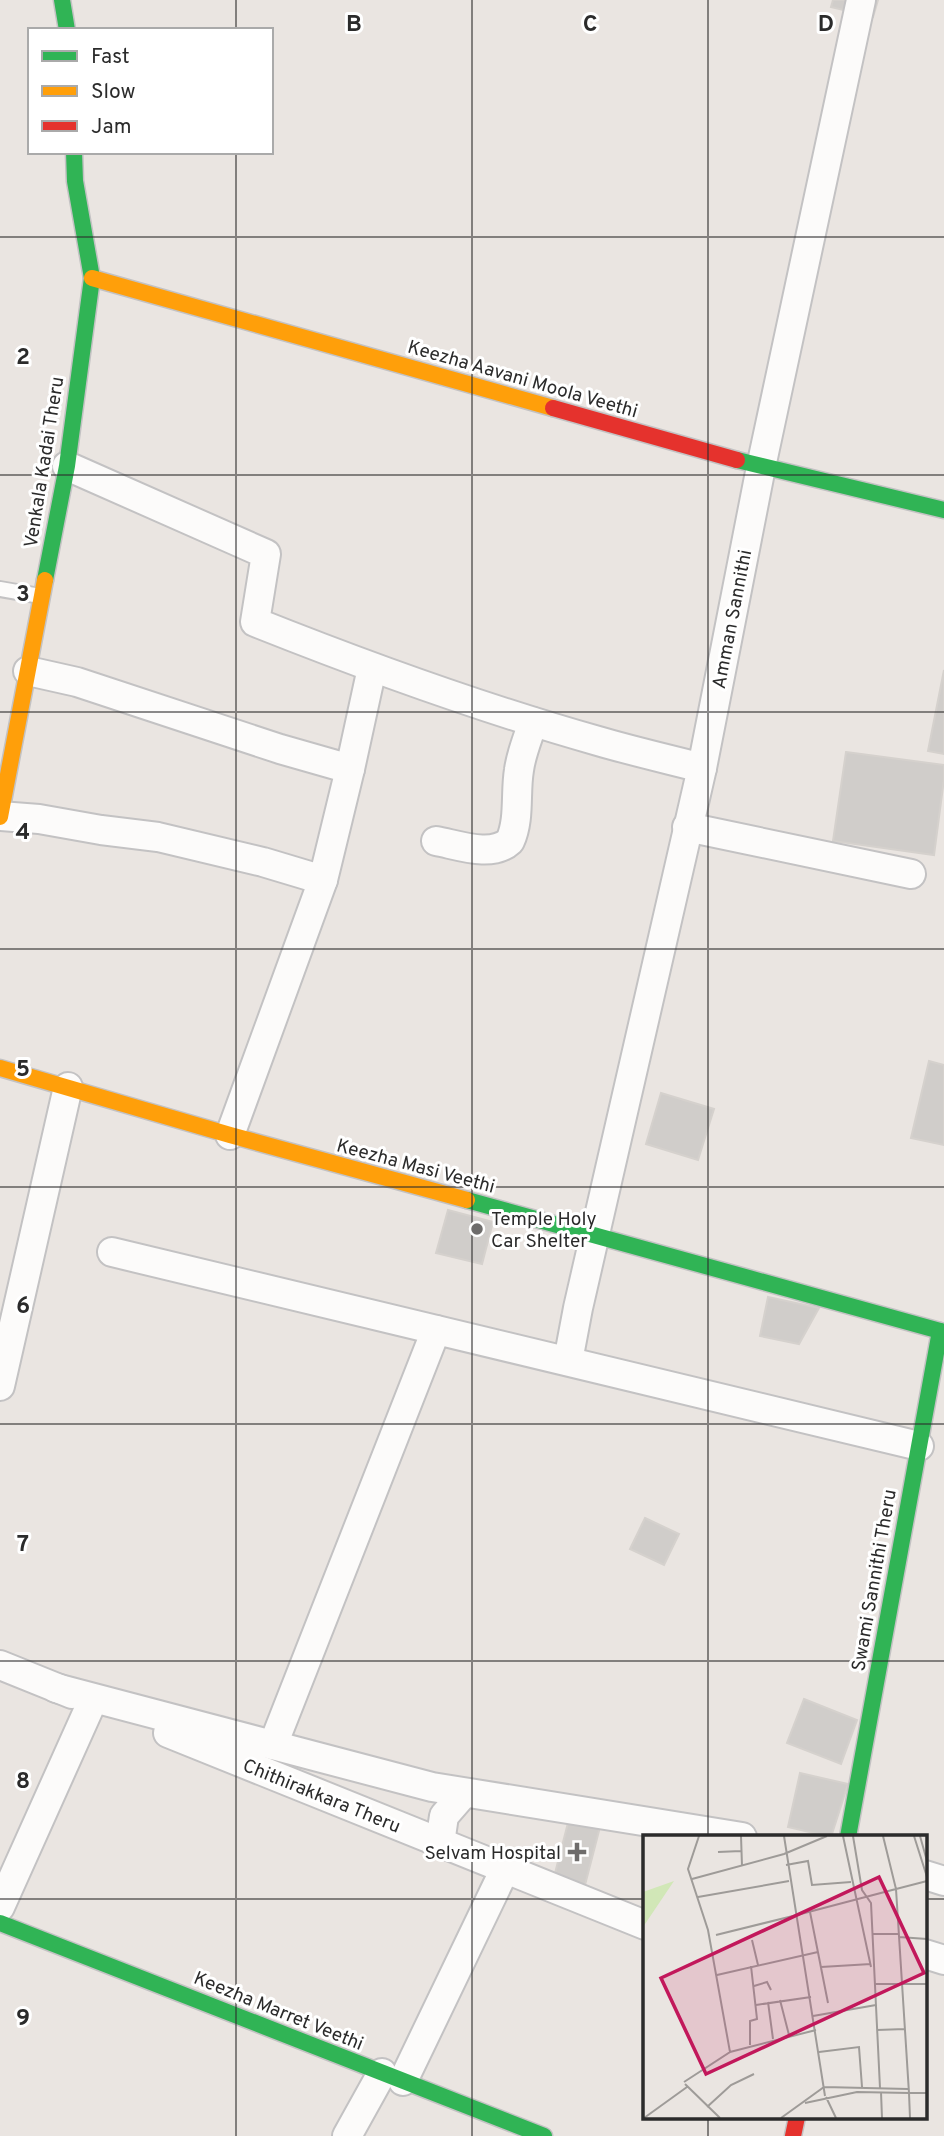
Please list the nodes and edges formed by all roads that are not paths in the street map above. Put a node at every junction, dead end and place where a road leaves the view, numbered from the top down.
1 (62, 0) edge
2 (861, 0) edge
3 (67, 28) edge
4 (74, 154) edge
5 (92, 278) junction
6 (67, 466) junction
7 (761, 467) junction
8 (944, 510) edge
9 (0, 589) edge
10 (42, 596) junction
11 (372, 668) junction
12 (28, 671) junction
13 (533, 722) junction
14 (702, 768) junction
15 (350, 769) junction
16 (0, 816) edge
17 (687, 827) junction
18 (436, 841) dead end
19 (911, 874) dead end
20 (323, 880) junction
21 (0, 1068) edge
22 (68, 1087) junction
23 (230, 1135) junction
24 (594, 1236) junction
25 (112, 1252) dead end
26 (943, 1325) edge
27 (436, 1330) junction
28 (568, 1360) junction
29 (0, 1386) edge
30 (919, 1446) junction
31 (0, 1665) edge
32 (56, 1688) junction
33 (92, 1702) junction
34 (273, 1745) junction
35 (464, 1793) junction
36 (729, 1835) edge
37 (848, 1835) edge
38 (440, 1843) junction
39 (505, 1869) junction
40 (926, 1875) edge
41 (944, 1881) edge
42 (0, 1907) edge
43 (0, 1923) edge
44 (643, 1924) edge
45 (926, 1954) edge
46 (944, 1960) edge
47 (392, 2077) junction
48 (797, 2118) edge
49 (347, 2136) edge
50 (544, 2136) edge
51 (793, 2136) edge

1 - 3 main road
2 - 7 street, Amman Sannithi
4 - 5 main road, Venkala Kadai Theru
5 - 6 main road, Venkala Kadai Theru
5 - 7 main road, Keezha Aavani Moola Veethi
6 - 10 main road, Venkala Kadai Theru
6 - 11 street
7 - 8 main road, Keezha Aavani Moola Veethi
7 - 14 street, Amman Sannithi
9 - 10 lane
10 - 12 main road, Venkala Kadai Theru
11 - 13 street
11 - 15 street
12 - 15 street
12 - 16 main road, Venkala Kadai Theru
13 - 14 street
13 - 18 street
14 - 17 street, Amman Sannithi
15 - 20 street
16 - 20 street
17 - 19 street
17 - 24 street, Amman Sannithi
20 - 23 street
21 - 22 main road, Keezha Masi Veethi
22 - 23 main road, Keezha Masi Veethi
22 - 29 street
23 - 24 main road, Keezha Masi Veethi
24 - 26 main road, Keezha Masi Veethi
24 - 28 street, Amman Sannithi
25 - 27 street
26 - 30 main road, Swami Sannithi Theru
27 - 28 street
27 - 34 street
28 - 30 street
30 - 37 main road, Swami Sannithi Theru
31 - 32 street, Chithirakkara Theru
32 - 33 street, Chithirakkara Theru
32 - 34 street
33 - 38 street, Chithirakkara Theru
33 - 42 street
34 - 35 street
35 - 36 street
35 - 38 street
38 - 39 street, Chithirakkara Theru
39 - 44 street, Chithirakkara Theru
39 - 47 street
40 - 41 street
43 - 47 main road, Keezha Marret Veethi
45 - 46 street
47 - 49 street
47 - 50 main road, Keezha Marret Veethi
48 - 51 main road

